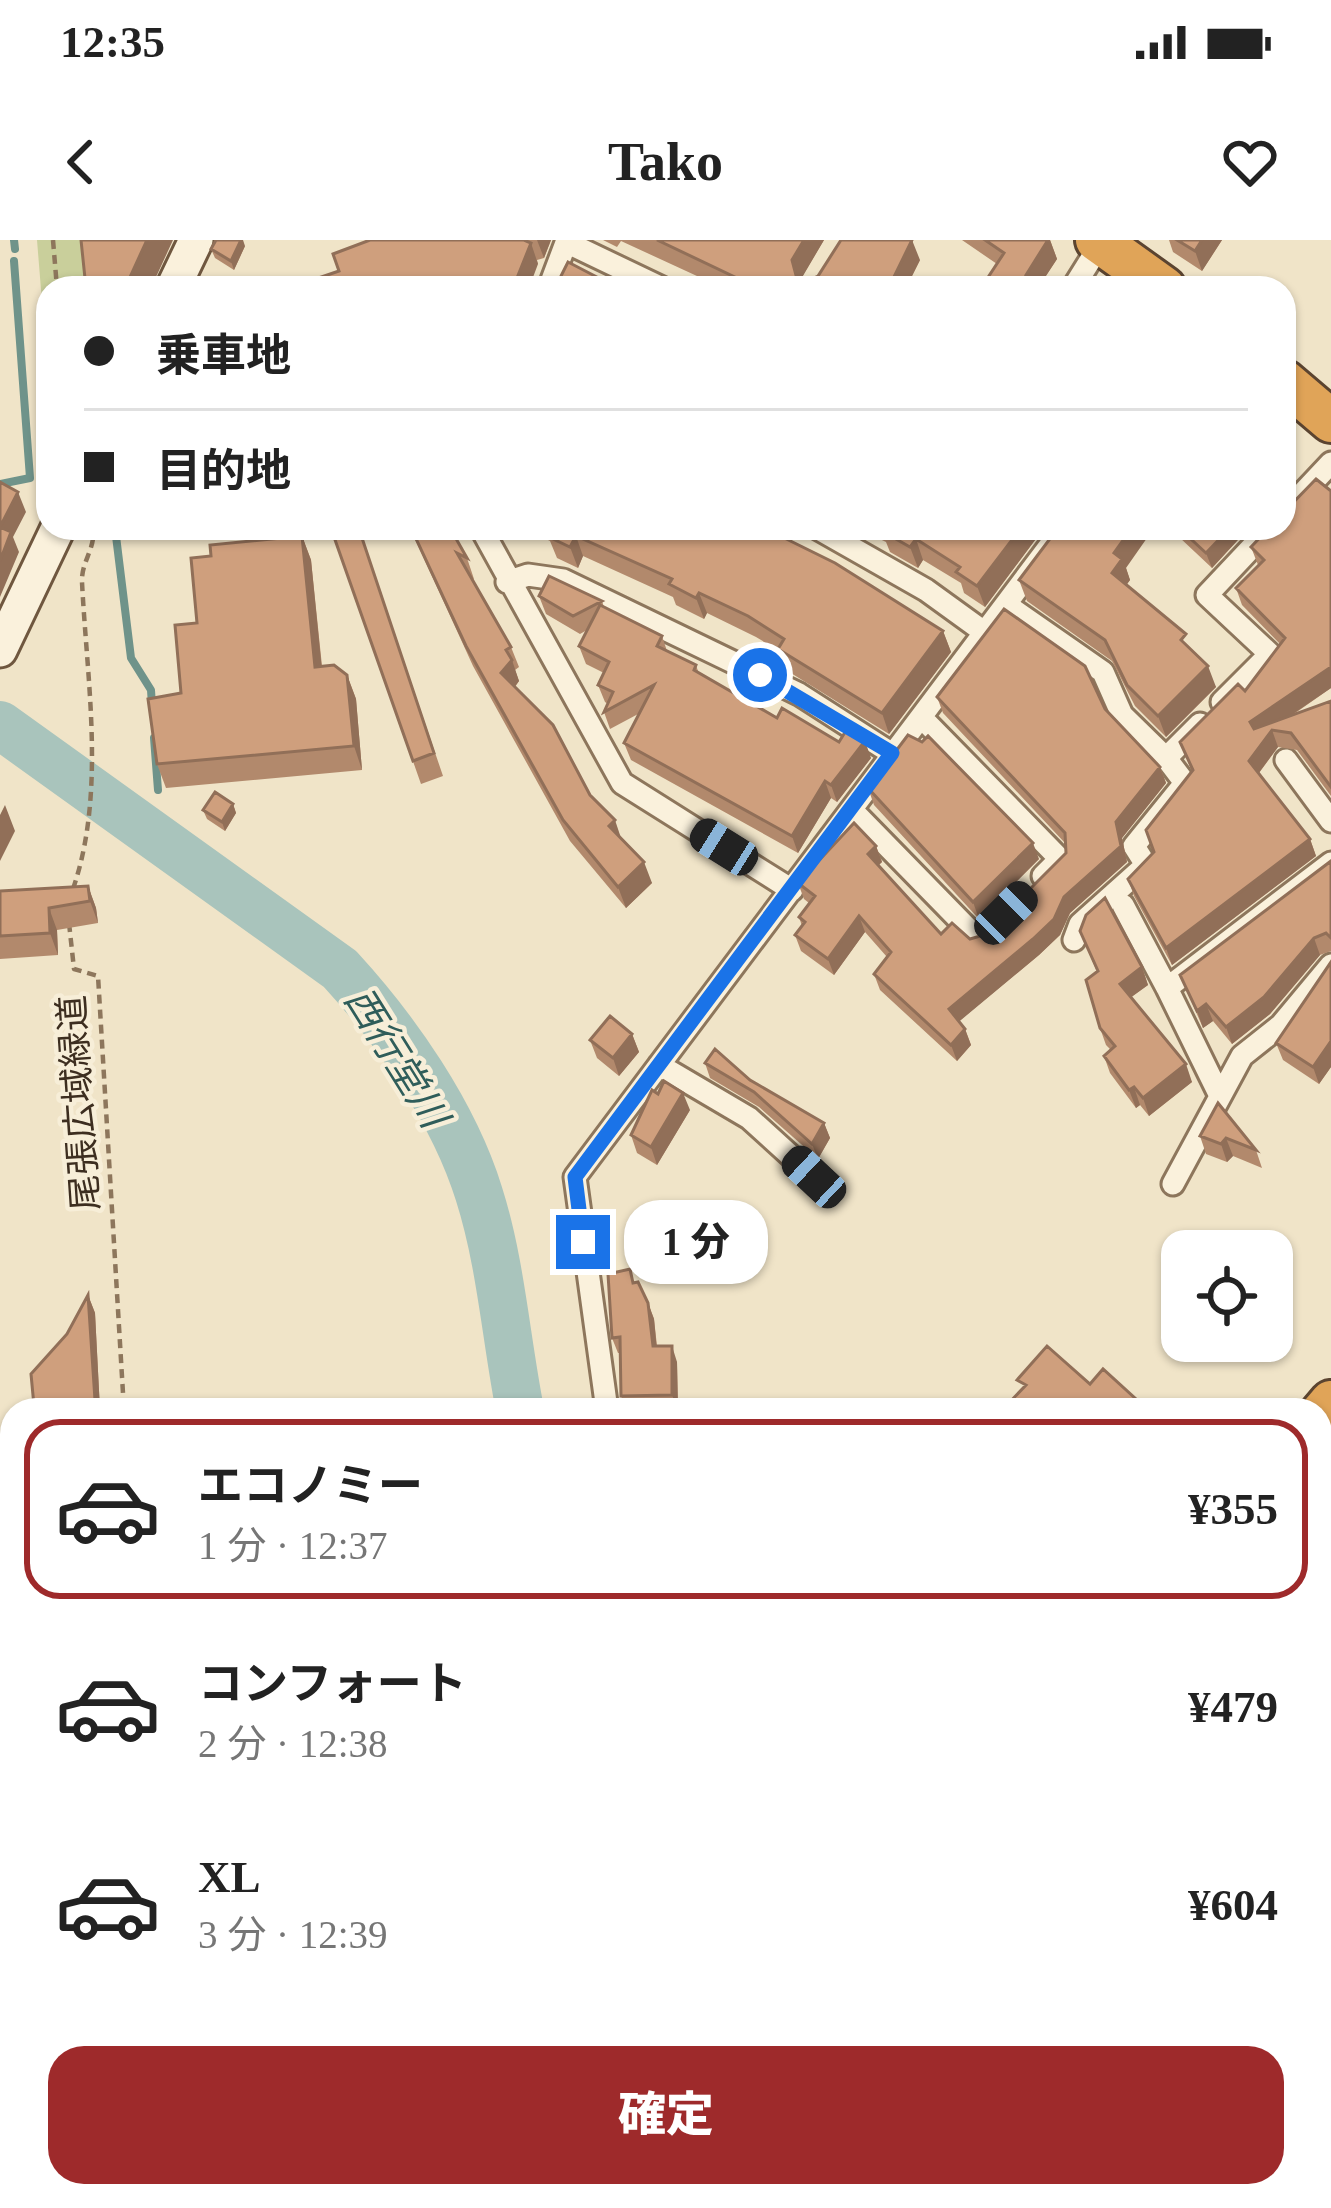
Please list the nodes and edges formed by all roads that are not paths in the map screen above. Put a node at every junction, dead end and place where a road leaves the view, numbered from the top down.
1 (196, 240) edge
2 (567, 241) edge
3 (1111, 244) edge
4 (179, 276) edge
5 (554, 276) edge
6 (638, 276) edge
7 (1083, 276) edge
8 (1150, 276) edge
9 (1296, 391) edge
10 (1331, 421) edge
11 (1331, 463) edge
12 (1296, 500) edge
13 (52, 540) edge
14 (486, 540) edge
15 (839, 540) edge
16 (1055, 540) edge
17 (1259, 540) edge
18 (506, 583) junction
19 (1008, 606) junction
20 (984, 632) junction
21 (0, 650) edge
22 (922, 718) junction
23 (892, 753) junction
24 (1166, 758) junction
25 (1286, 760) dead end
26 (852, 809) junction
27 (1331, 821) edge
28 (1331, 863) edge
29 (792, 890) junction
30 (1124, 905) dead end
31 (1074, 940) dead end
32 (1331, 965) edge
33 (1167, 988) junction
34 (659, 1065) junction
35 (1219, 1094) junction
36 (814, 1177) dead end
37 (1173, 1184) dead end
38 (605, 1398) edge

1 - 4 street
2 - 5 street
2 - 6 street
3 - 7 street
3 - 8 highway
9 - 10 highway
11 - 12 street
13 - 21 street
14 - 18 street
15 - 20 street
16 - 19 street
17 - 24 street
18 - 23 street
18 - 29 street
19 - 20 street
19 - 24 street
20 - 22 street
22 - 23 street
22 - 26 street
23 - 26 street
24 - 31 street
25 - 27 street
26 - 29 street
28 - 33 street
29 - 34 street
30 - 33 street
32 - 35 street
33 - 35 street
34 - 36 street
34 - 38 street
35 - 37 street

